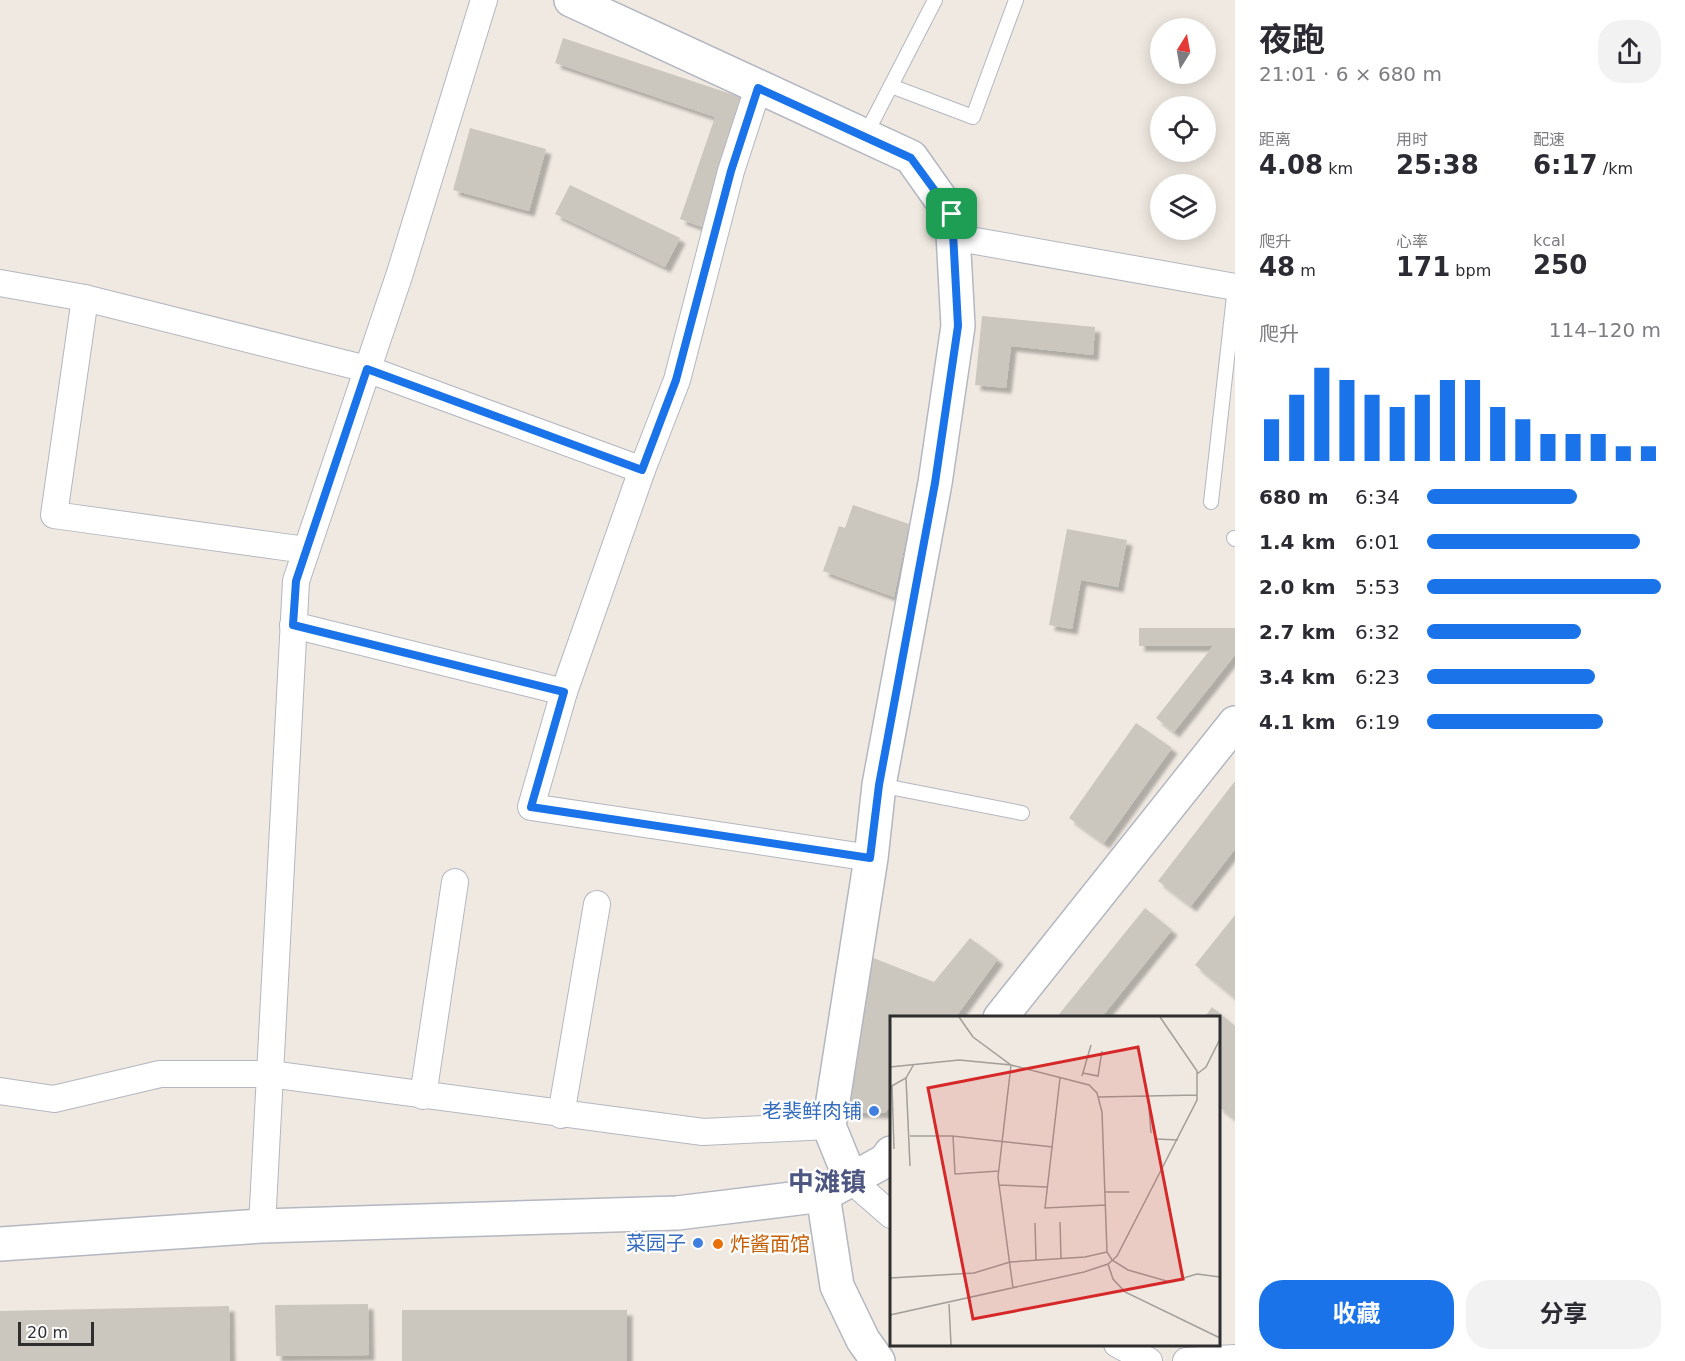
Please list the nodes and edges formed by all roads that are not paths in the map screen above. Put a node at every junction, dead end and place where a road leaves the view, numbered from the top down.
1 (483, 0) edge
2 (571, 0) edge
3 (935, 0) edge
4 (1016, 0) edge
5 (891, 86) junction
6 (758, 88) junction
7 (865, 136) junction
8 (953, 237) junction
9 (0, 283) edge
10 (1235, 287) edge
11 (85, 298) junction
12 (367, 369) junction
13 (642, 470) junction
14 (1211, 502) dead end
15 (306, 550) junction
16 (293, 625) junction
17 (564, 692) junction
18 (1235, 723) edge
19 (879, 785) junction
20 (1022, 813) dead end
21 (870, 858) junction
22 (455, 882) dead end
23 (597, 904) dead end
24 (1001, 1016) edge
25 (270, 1074) junction
26 (0, 1091) edge
27 (423, 1096) junction
28 (561, 1115) junction
29 (829, 1126) junction
30 (890, 1154) edge
31 (851, 1180) junction
32 (823, 1195) junction
33 (890, 1214) edge
34 (262, 1226) junction
35 (0, 1244) edge
36 (1121, 1346) edge
37 (1235, 1358) edge
38 (878, 1361) edge
39 (1149, 1361) edge
40 (1186, 1361) edge

1 - 12 street
2 - 6 street
3 - 5 lane
4 - 5 lane
5 - 7 lane
6 - 7 street
6 - 13 street
7 - 8 street
8 - 10 street
8 - 19 street
9 - 11 street
10 - 14 lane
11 - 12 street
11 - 15 street
12 - 13 street
12 - 15 street
13 - 17 street
15 - 16 street
16 - 17 street
16 - 25 street
17 - 21 street
18 - 24 street
19 - 20 lane
19 - 21 street
21 - 29 street
22 - 27 street
23 - 28 street
25 - 26 street
25 - 27 street
25 - 34 street
27 - 28 street
28 - 29 street
29 - 31 street
30 - 31 street
31 - 32 street
31 - 33 street
32 - 34 street
32 - 38 street
34 - 35 street
36 - 39 street
37 - 40 street

